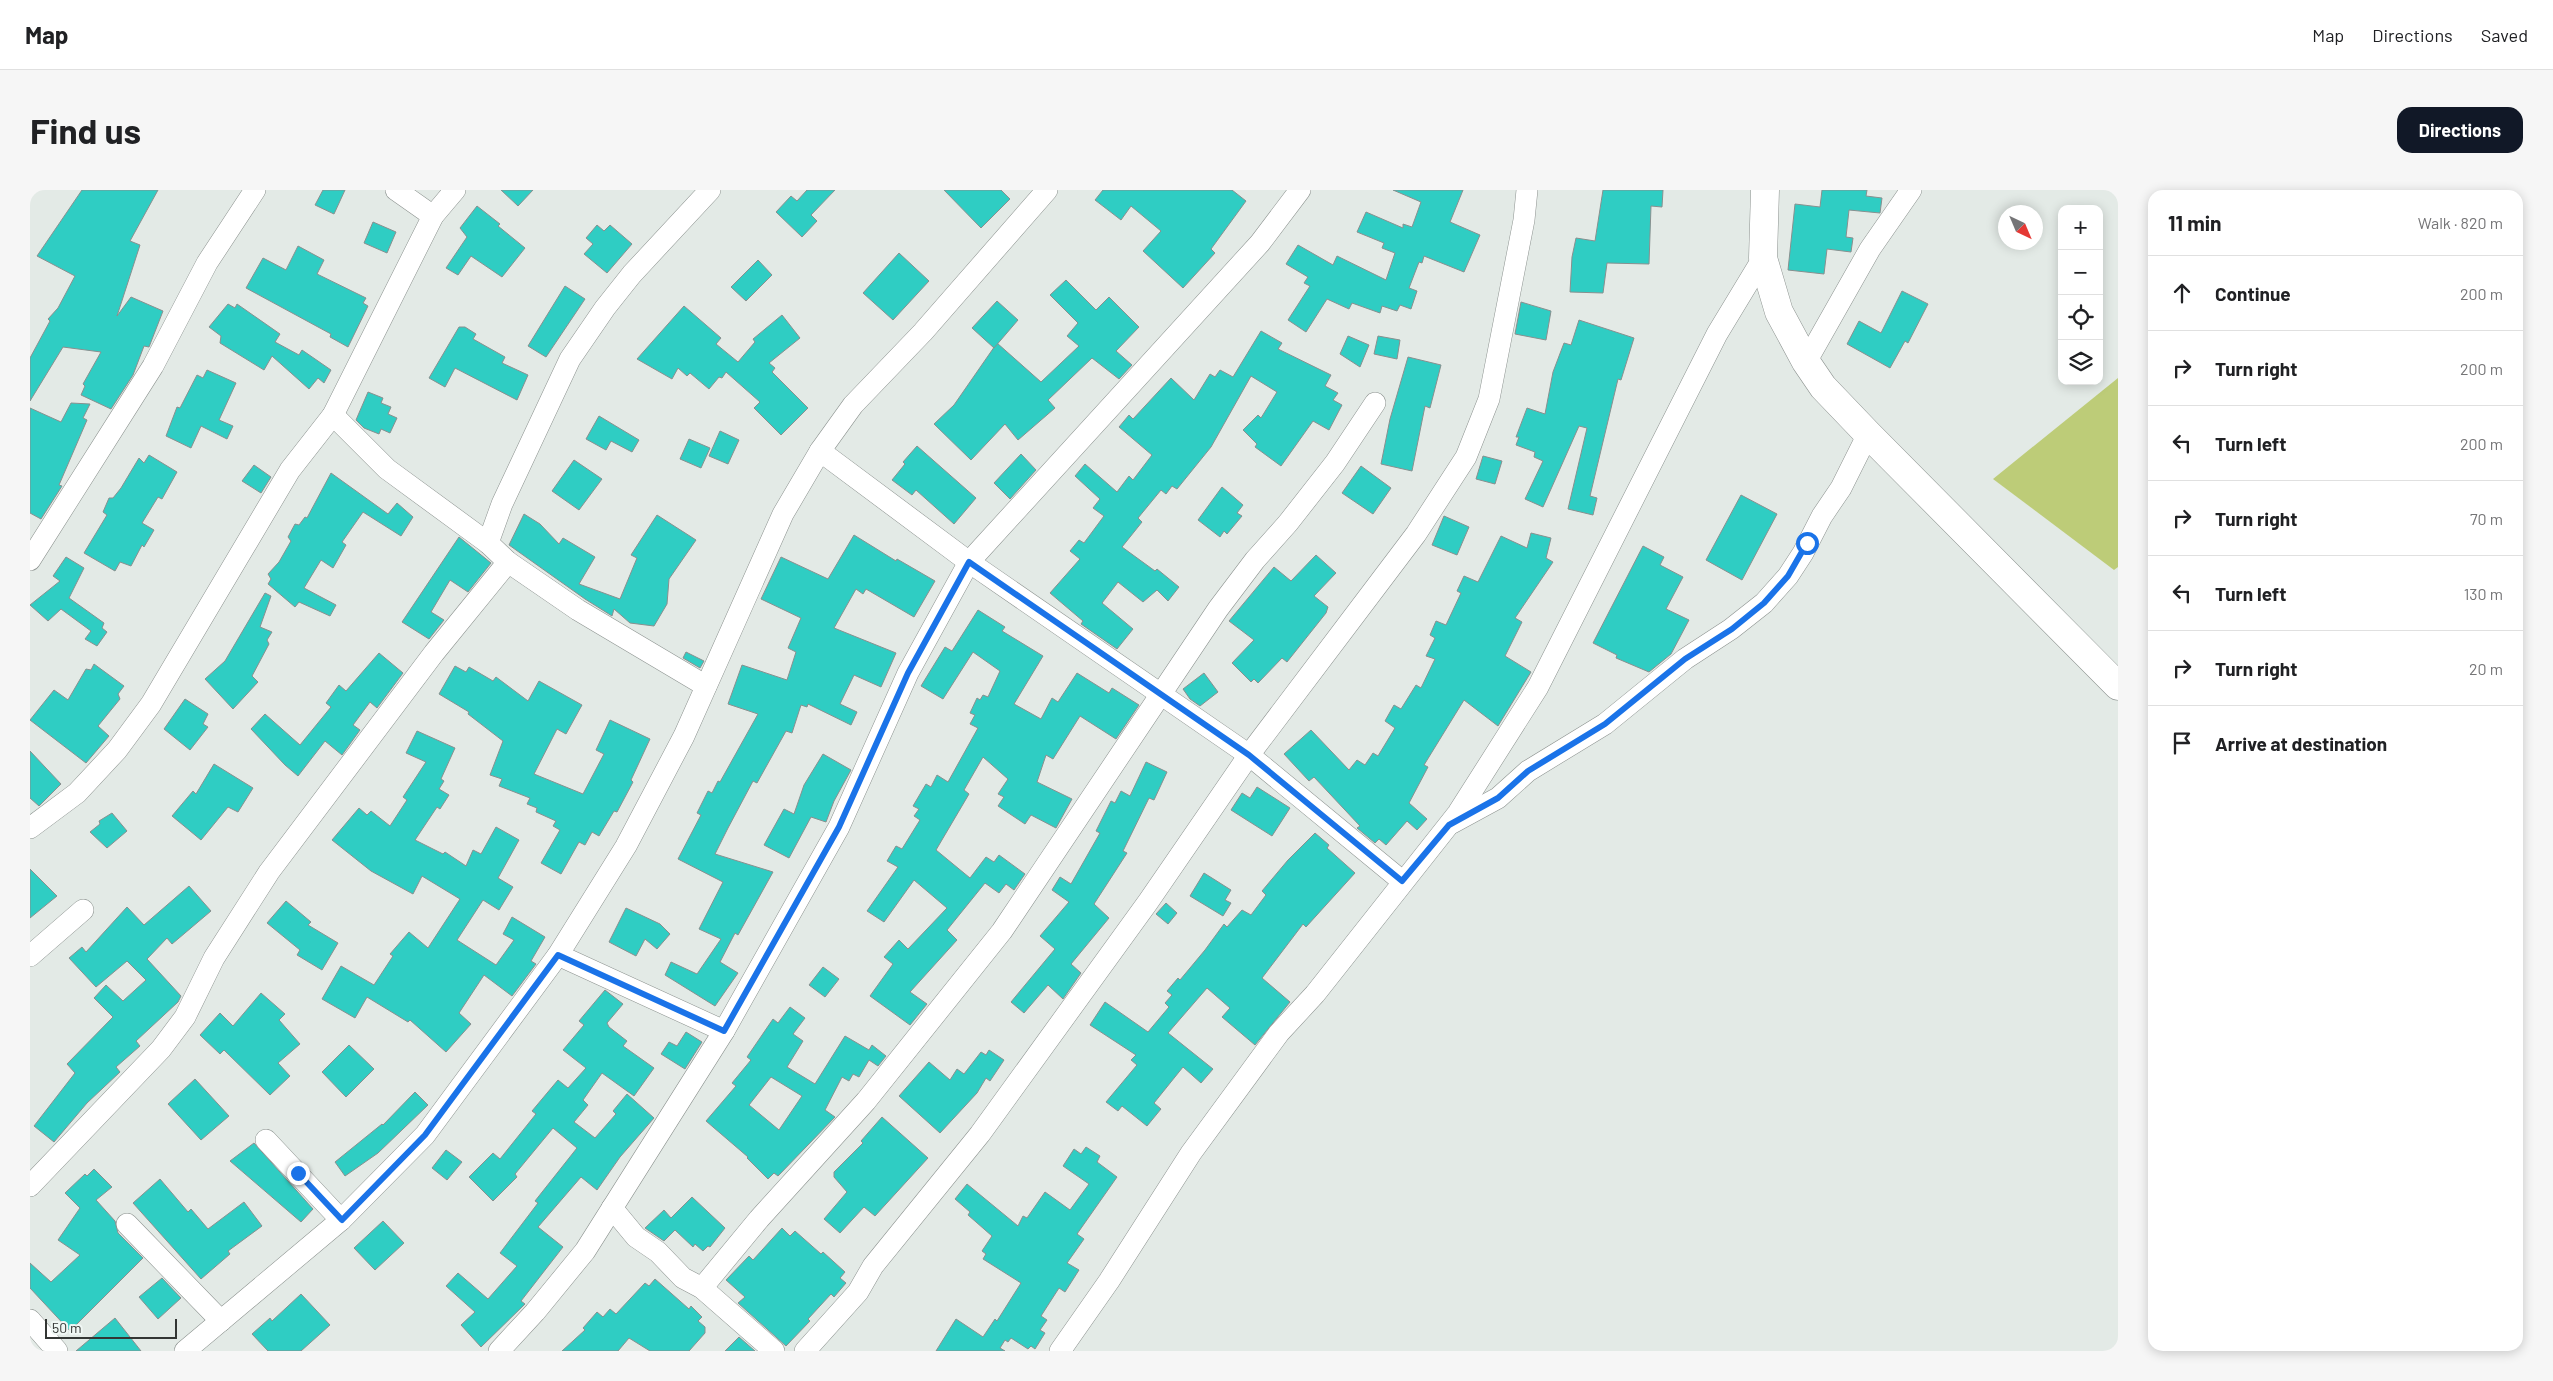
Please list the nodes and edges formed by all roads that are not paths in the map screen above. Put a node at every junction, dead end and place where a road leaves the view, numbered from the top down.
1 (255, 190) edge
2 (396, 190) edge
3 (455, 190) edge
4 (710, 190) edge
5 (1047, 190) edge
6 (1300, 190) edge
7 (1527, 190) edge
8 (1764, 190) edge
9 (1911, 190) edge
10 (433, 216) junction
11 (1763, 258) junction
12 (1806, 362) junction
13 (1375, 403) dead end
14 (333, 415) junction
15 (1868, 434) junction
16 (820, 451) junction
17 (36, 538) edge
18 (488, 543) junction
19 (30, 560) edge
20 (508, 562) junction
21 (969, 562) junction
22 (706, 686) junction
23 (2118, 686) edge
24 (1162, 695) junction
25 (1249, 755) junction
26 (1449, 825) junction
27 (30, 828) edge
28 (1402, 881) junction
29 (83, 910) dead end
30 (558, 955) junction
31 (30, 956) edge
32 (724, 1031) junction
33 (266, 1140) dead end
34 (30, 1186) edge
35 (612, 1208) junction
36 (342, 1220) junction
37 (127, 1224) dead end
38 (702, 1288) junction
39 (30, 1320) edge
40 (221, 1321) junction
41 (58, 1351) edge
42 (185, 1351) edge
43 (499, 1351) edge
44 (774, 1351) edge
45 (805, 1351) edge
46 (1060, 1351) edge

1 - 17 street
2 - 10 street
3 - 10 street
4 - 18 street
5 - 16 street
6 - 21 street
7 - 25 street
8 - 11 main road
9 - 12 street
10 - 14 street
11 - 12 main road
11 - 26 street
12 - 15 main road
13 - 24 street
14 - 18 street
14 - 27 street
15 - 23 main road
15 - 26 street
16 - 21 street
16 - 22 street
17 - 19 street
18 - 20 street
20 - 22 street
20 - 34 street
21 - 24 street
21 - 32 street
22 - 30 street
24 - 25 street
24 - 38 street
25 - 28 street
25 - 45 street
26 - 28 street
28 - 46 street
29 - 31 street
30 - 32 street
30 - 36 street
32 - 35 street
33 - 36 street
35 - 38 street
35 - 43 street
36 - 40 street
37 - 40 street
38 - 44 street
39 - 41 street
40 - 42 street

